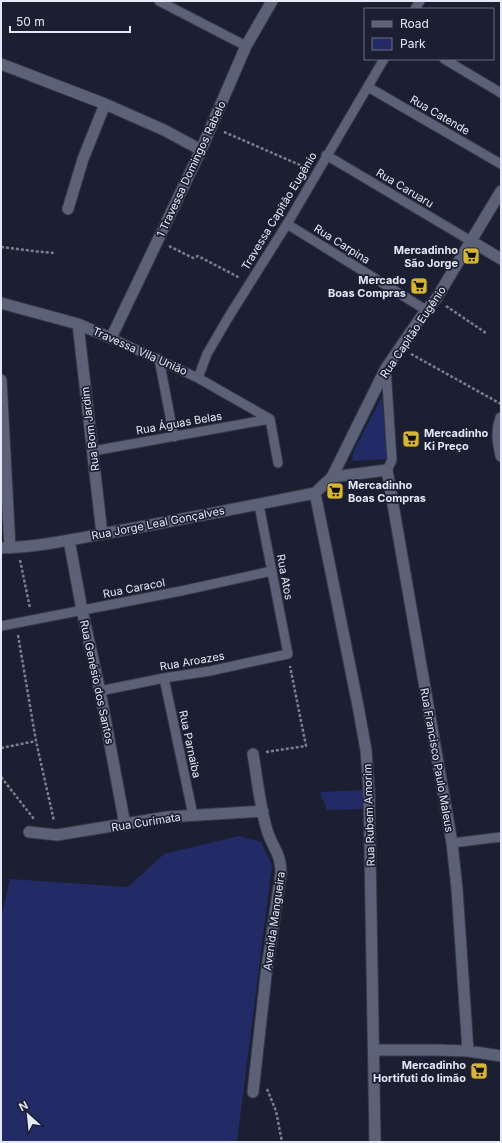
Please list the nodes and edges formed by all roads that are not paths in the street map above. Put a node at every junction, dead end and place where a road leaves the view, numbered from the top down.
1 (159, 1) edge
2 (272, 1) edge
3 (246, 46) junction
4 (383, 60) edge
5 (446, 60) edge
6 (1, 64) edge
7 (368, 87) junction
8 (501, 93) edge
9 (106, 104) junction
10 (201, 150) junction
11 (326, 155) junction
12 (501, 164) edge
13 (501, 191) edge
14 (68, 209) dead end
15 (287, 224) junction
16 (471, 241) junction
17 (501, 259) edge
18 (1, 303) edge
19 (426, 310) junction
20 (78, 324) junction
21 (110, 338) junction
22 (159, 359) junction
23 (386, 368) junction
24 (198, 378) junction
25 (1, 380) edge
26 (501, 418) edge
27 (270, 419) junction
28 (174, 437) junction
29 (93, 451) junction
30 (501, 456) edge
31 (278, 463) dead end
32 (387, 470) junction
33 (332, 477) junction
34 (315, 493) junction
35 (259, 505) junction
36 (102, 534) junction
37 (69, 540) junction
38 (9, 548) edge
39 (272, 571) junction
40 (82, 610) junction
41 (1, 626) edge
42 (288, 654) joint
43 (164, 678) junction
44 (100, 691) junction
45 (253, 754) road end
46 (263, 811) junction
47 (193, 815) junction
48 (125, 825) junction
49 (29, 832) dead end
50 (501, 837) edge
51 (452, 843) junction
52 (374, 1050) junction
53 (468, 1051) junction
54 (501, 1056) edge
55 (253, 1092) dead end
56 (375, 1142) edge

1 - 3 lane
2 - 3 street, 1 Travessa Domingos Rabelo
3 - 10 street, 1 Travessa Domingos Rabelo
4 - 7 lane, Travessa Capitão Eugênio
5 - 8 lane
6 - 9 street
7 - 11 lane, Travessa Capitão Eugênio
7 - 12 lane, Rua Catende
9 - 10 street
9 - 14 street
10 - 21 street, 1 Travessa Domingos Rabelo
11 - 15 lane, Travessa Capitão Eugênio
11 - 16 lane, Rua Caruaru
13 - 16 street, Rua Capitão Eugênio
15 - 19 lane, Rua Carpina
15 - 24 lane, Travessa Capitão Eugênio
16 - 17 street
16 - 19 street, Rua Capitão Eugênio
18 - 20 street, Travessa Vila União
19 - 23 street, Rua Capitão Eugênio
20 - 21 street, Travessa Vila União
20 - 29 street, Rua Bom Jardim
21 - 22 lane, Travessa Vila União
22 - 24 lane, Travessa Vila União
22 - 28 lane
23 - 32 lane
23 - 33 street, Rua Capitão Eugênio
24 - 27 lane, Travessa Vila União
25 - 38 street
26 - 30 street
27 - 28 lane, Rua Águas Belas
27 - 31 lane
28 - 29 lane, Rua Águas Belas
29 - 36 street, Rua Bom Jardim
32 - 33 street
32 - 51 street, Rua Francisco Paulo Maleus
33 - 34 street, Rua Capitão Eugênio
34 - 35 street, Rua Jorge Leal Gonçalves
34 - 52 street, Rua Rubem Amorim
35 - 36 street, Rua Jorge Leal Gonçalves
35 - 39 lane, Rua Atos
36 - 37 street, Rua Jorge Leal Gonçalves
37 - 38 street, Rua Jorge Leal Gonçalves
37 - 40 street, Rua Genésio dos Santos
39 - 40 lane, Rua Caracol
39 - 42 lane, Rua Atos
40 - 41 lane, Rua Caracol
40 - 44 street, Rua Genésio dos Santos
42 - 43 lane, Rua Aroazes
43 - 44 lane, Rua Aroazes
43 - 47 lane, Rua Parnaiba
44 - 48 street, Rua Genésio dos Santos
45 - 46 street, Avenida Mangueira
46 - 47 street, Rua Curimata
46 - 55 street, Avenida Mangueira
47 - 48 street, Rua Curimata
48 - 49 street, Rua Curimata
50 - 51 lane
51 - 53 street, Rua Francisco Paulo Maleus
52 - 53 street
52 - 56 street, Rua Rubem Amorim
53 - 54 street

